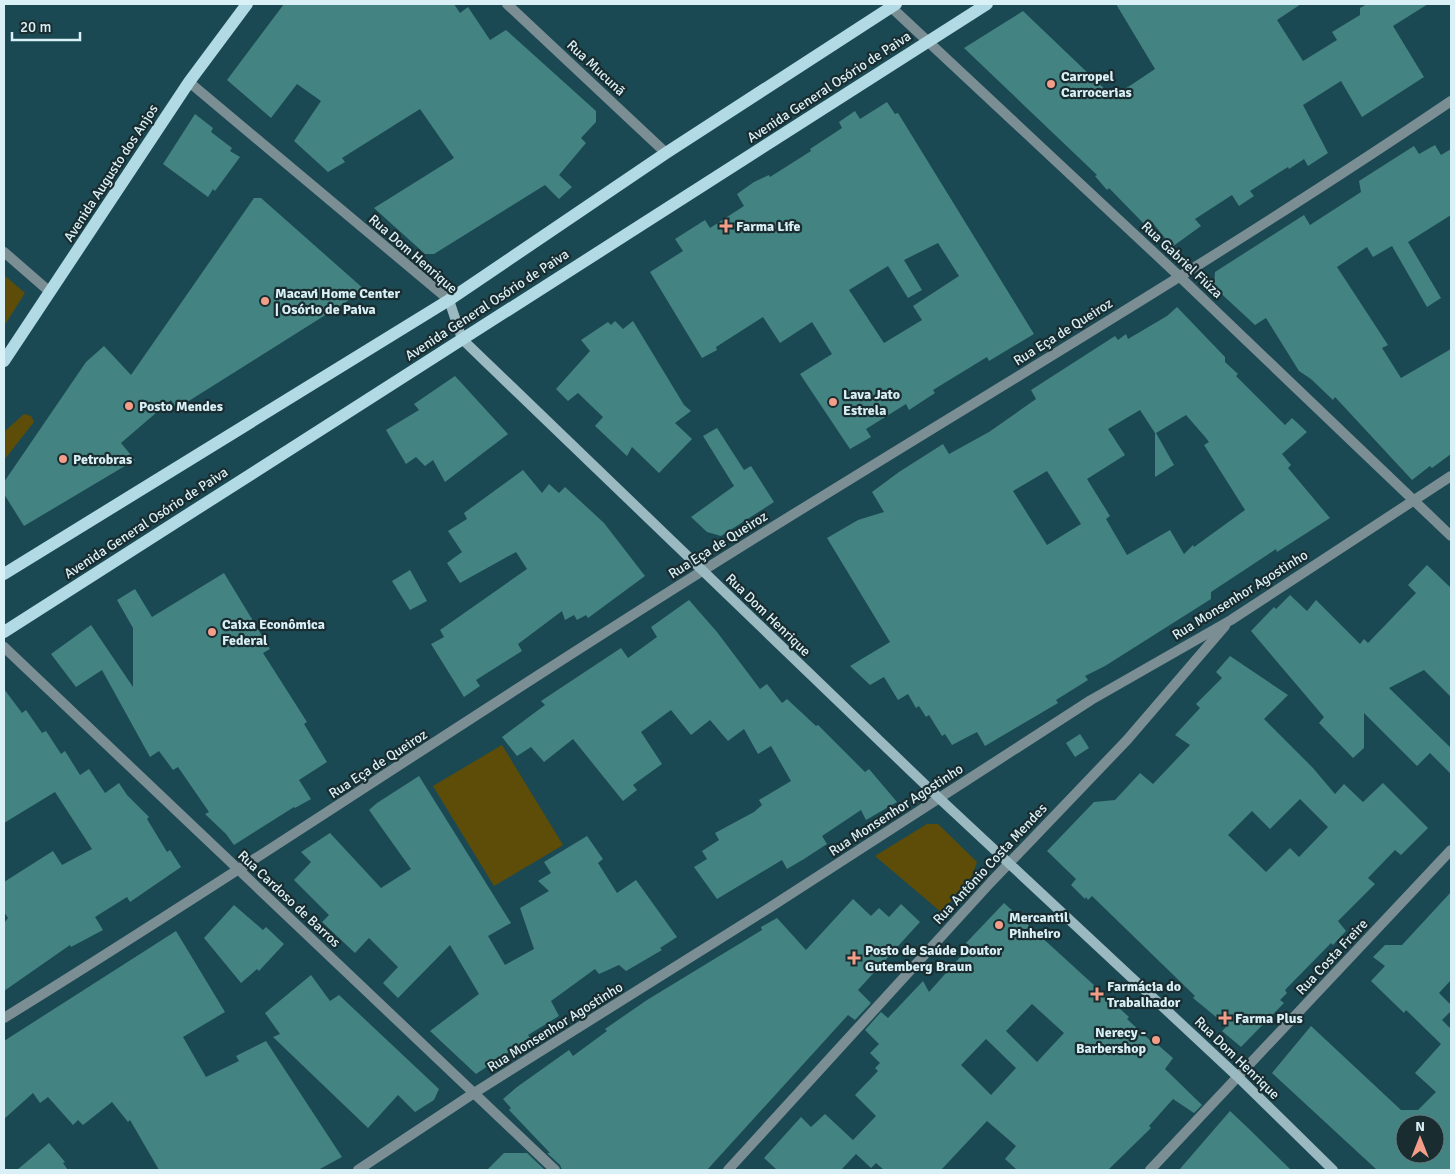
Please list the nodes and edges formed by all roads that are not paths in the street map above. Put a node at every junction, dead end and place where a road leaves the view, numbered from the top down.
1 (247, 4) edge
2 (507, 4) edge
3 (988, 4) edge
4 (894, 5) edge
5 (927, 42) junction
6 (189, 82) junction
7 (1451, 101) edge
8 (666, 153) junction
9 (4, 252) edge
10 (1179, 276) junction
11 (50, 292) junction
12 (449, 300) junction
13 (462, 339) junction
14 (4, 361) edge
15 (1451, 476) edge
16 (1414, 500) junction
17 (1451, 536) edge
18 (702, 571) junction
19 (4, 574) edge
20 (1231, 620) junction
21 (4, 632) edge
22 (4, 648) edge
23 (940, 799) junction
24 (1451, 850) edge
25 (1009, 863) junction
26 (238, 871) junction
27 (4, 1018) edge
28 (1237, 1076) junction
29 (474, 1093) junction
30 (358, 1170) edge
31 (555, 1170) edge
32 (728, 1170) edge
33 (1150, 1170) edge
34 (1333, 1170) edge

1 - 6 main road, Avenida Augusto dos Anjos
2 - 8 street, Rua Mucunã
3 - 5 main road, Avenida General Osório de Paiva
4 - 5 street, Rua Gabriel Fiúza
4 - 8 main road, Avenida General Osório de Paiva
5 - 10 street, Rua Gabriel Fiúza
5 - 13 main road, Avenida General Osório de Paiva
6 - 11 main road, Avenida Augusto dos Anjos
6 - 12 street, Rua Dom Henrique
7 - 10 street, Rua Eça de Queiroz
8 - 12 main road, Avenida General Osório de Paiva
9 - 11 street
10 - 16 street, Rua Gabriel Fiúza
10 - 18 street, Rua Eça de Queiroz
11 - 14 main road, Avenida Augusto dos Anjos
12 - 13 street, Rua Dom Henrique
12 - 19 main road, Avenida General Osório de Paiva
13 - 18 street, Rua Dom Henrique
13 - 21 main road, Avenida General Osório de Paiva
15 - 16 street, Rua Monsenhor Agostinho
16 - 17 street, Rua Gabriel Fiúza
16 - 20 street, Rua Monsenhor Agostinho
18 - 23 street, Rua Dom Henrique
18 - 26 street, Rua Eça de Queiroz
20 - 23 street, Rua Monsenhor Agostinho
20 - 25 street, Rua Antônio Costa Mendes
22 - 26 street, Rua Cardoso de Barros
23 - 25 street, Rua Dom Henrique
23 - 29 street, Rua Monsenhor Agostinho
24 - 28 street, Rua Costa Freire
25 - 28 street, Rua Dom Henrique
25 - 32 street, Rua Antônio Costa Mendes
26 - 27 street, Rua Eça de Queiroz
26 - 29 street, Rua Cardoso de Barros
28 - 33 street, Rua Costa Freire
28 - 34 street, Rua Dom Henrique
29 - 30 street, Rua Monsenhor Agostinho
29 - 31 street, Rua Cardoso de Barros

